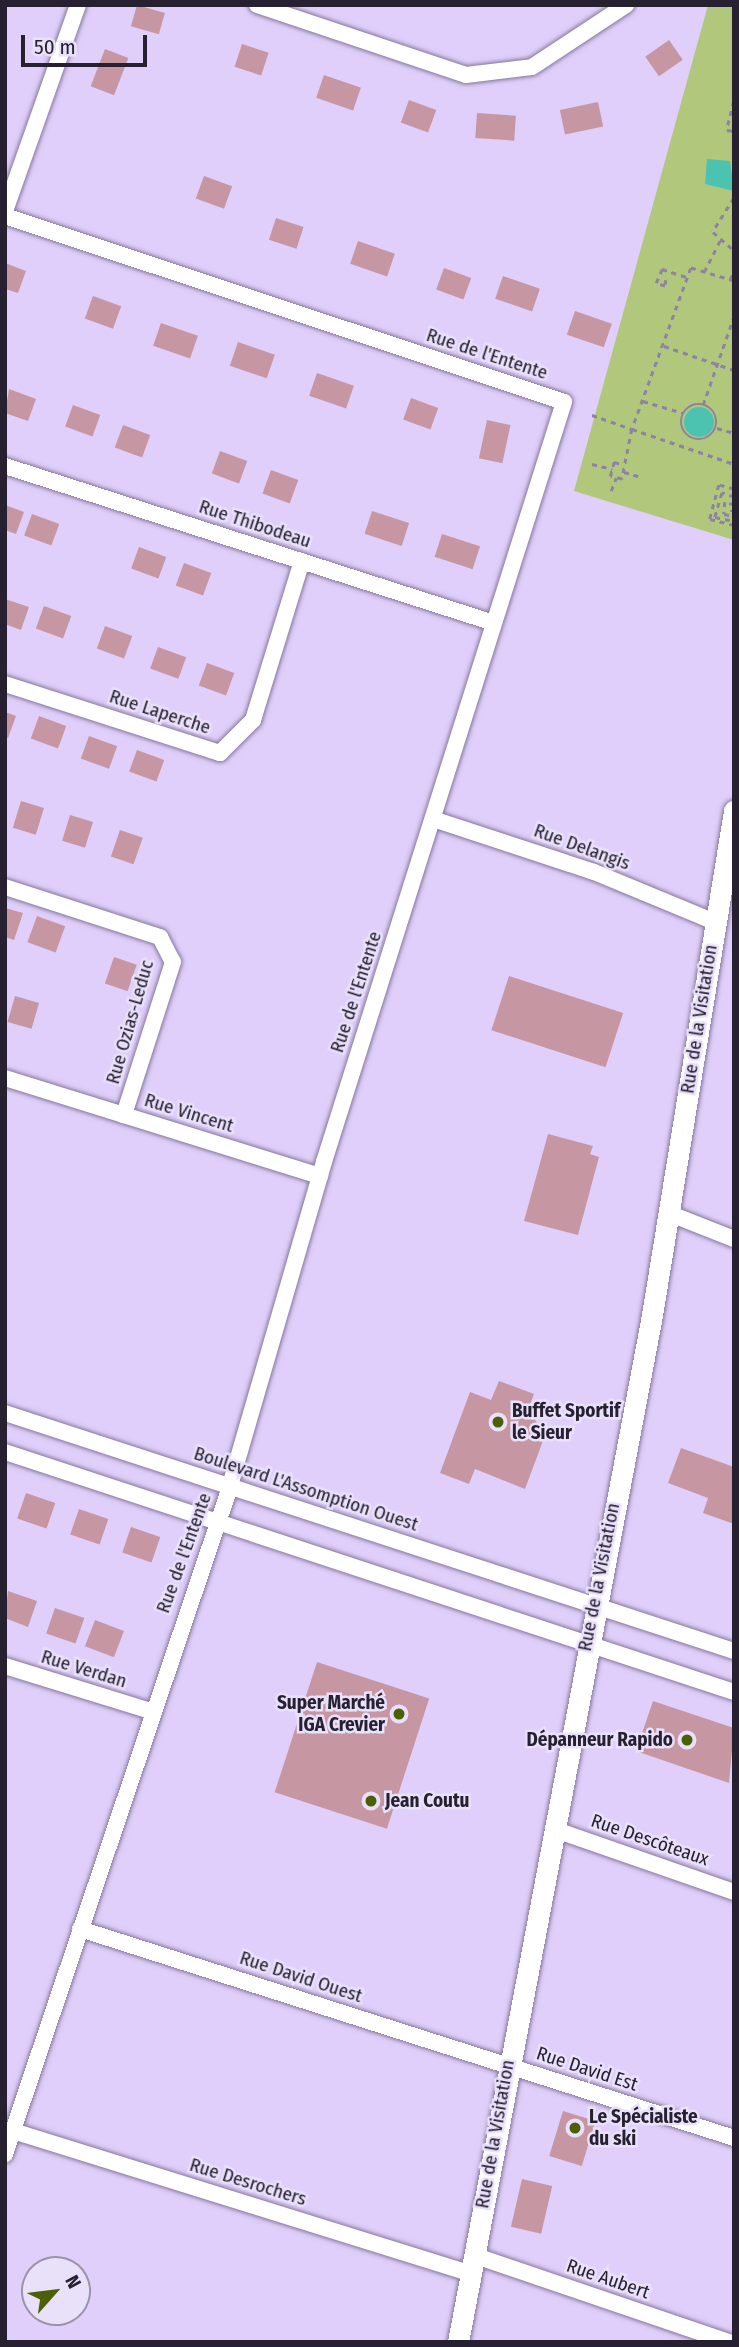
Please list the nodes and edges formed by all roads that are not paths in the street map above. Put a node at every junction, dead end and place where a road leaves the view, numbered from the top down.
1 (78, 5) edge
2 (257, 5) edge
3 (626, 5) edge
4 (5, 213) edge
5 (5, 466) edge
6 (302, 561) junction
7 (491, 622) junction
8 (5, 684) edge
9 (734, 811) edge
10 (433, 818) junction
11 (5, 887) edge
12 (715, 922) junction
13 (5, 1078) edge
14 (124, 1115) junction
15 (320, 1176) junction
16 (668, 1213) junction
17 (734, 1238) edge
18 (5, 1413) edge
19 (5, 1452) edge
20 (230, 1486) junction
21 (218, 1522) junction
22 (594, 1605) junction
23 (586, 1646) junction
24 (734, 1651) edge
25 (5, 1667) edge
26 (733, 1689) edge
27 (150, 1711) junction
28 (553, 1829) junction
29 (734, 1892) edge
30 (80, 1929) junction
31 (508, 2065) junction
32 (13, 2131) junction
33 (734, 2138) edge
34 (5, 2154) edge
35 (472, 2265) junction
36 (458, 2342) edge
37 (729, 2342) edge

1 - 4 street
2 - 3 street
4 - 7 street, Rue de l'Entente
5 - 6 street, Rue Thibodeau
6 - 7 street, Rue Thibodeau
6 - 8 street, Rue Laperche
7 - 10 street, Rue de l'Entente
9 - 12 main road, Rue de la Visitation
10 - 12 street, Rue Delangis
10 - 15 street, Rue de l'Entente
11 - 14 street, Rue Ozias-Leduc
12 - 16 main road, Rue de la Visitation
13 - 14 street, Rue Vincent
14 - 15 street, Rue Vincent
15 - 20 street, Rue de l'Entente
16 - 17 street
16 - 22 main road, Rue de la Visitation
18 - 20 street, Boulevard L'Assomption Ouest
19 - 21 street
20 - 21 street, Rue de l'Entente
20 - 22 street, Boulevard L'Assomption Ouest
21 - 23 street
21 - 27 street, Rue de l'Entente
22 - 23 main road, Rue de la Visitation
22 - 24 street, Boulevard L'Assomption Ouest
23 - 26 street
23 - 28 main road, Rue de la Visitation
25 - 27 street, Rue Verdan
27 - 30 street, Rue de l'Entente
28 - 29 street, Rue Descôteaux
28 - 31 main road, Rue de la Visitation
30 - 31 street, Rue David Ouest
30 - 32 street, Rue de l'Entente
31 - 33 street, Rue David Est
31 - 35 main road, Rue de la Visitation
32 - 34 street, Rue de l'Entente
32 - 35 street, Rue Desrochers
35 - 36 main road, Rue de la Visitation
35 - 37 street, Rue Aubert

